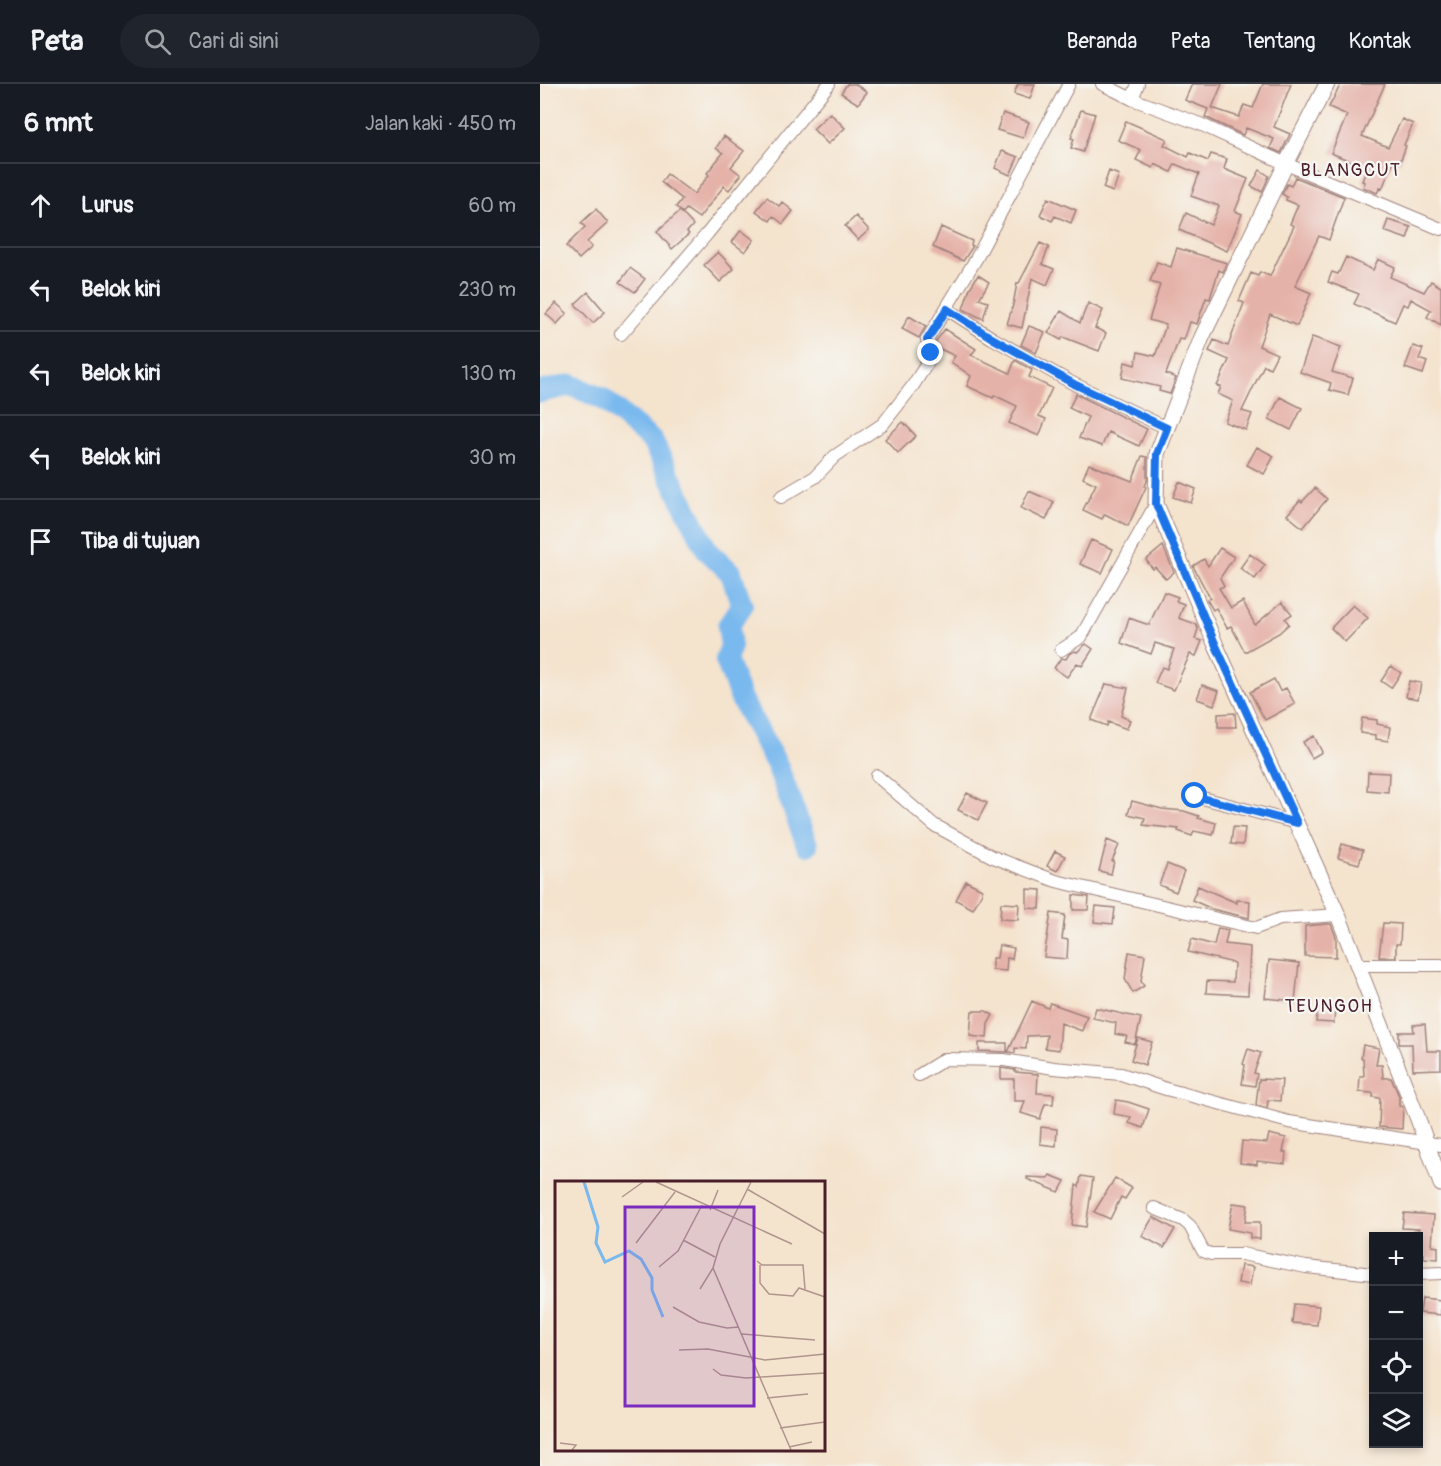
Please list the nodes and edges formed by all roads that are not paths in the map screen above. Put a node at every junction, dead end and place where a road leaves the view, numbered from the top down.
1 (829, 84) edge
2 (1069, 84) edge
3 (1101, 84) edge
4 (1138, 84) edge
5 (1327, 84) edge
6 (1132, 99) junction
7 (1286, 164) junction
8 (1441, 229) edge
9 (947, 309) junction
10 (621, 334) dead end
11 (1167, 428) junction
12 (781, 497) dead end
13 (1156, 504) junction
14 (1061, 650) dead end
15 (877, 776) dead end
16 (1195, 796) dead end
17 (1297, 823) junction
18 (1338, 915) junction
19 (1359, 965) junction
20 (1441, 965) edge
21 (920, 1073) dead end
22 (1434, 1144) edge
23 (1441, 1184) edge
24 (1154, 1208) dead end
25 (1369, 1273) edge
26 (1423, 1274) edge
27 (1441, 1274) edge

1 - 10 street
2 - 9 street
3 - 6 street
4 - 6 street
5 - 7 street
6 - 7 street
7 - 8 street
7 - 11 street
9 - 11 street
9 - 12 street
11 - 13 street
13 - 14 street
13 - 17 street
15 - 18 street
16 - 17 street
17 - 18 street
18 - 19 street
19 - 20 street
19 - 22 street
21 - 22 street
22 - 23 street
24 - 25 street
26 - 27 street

